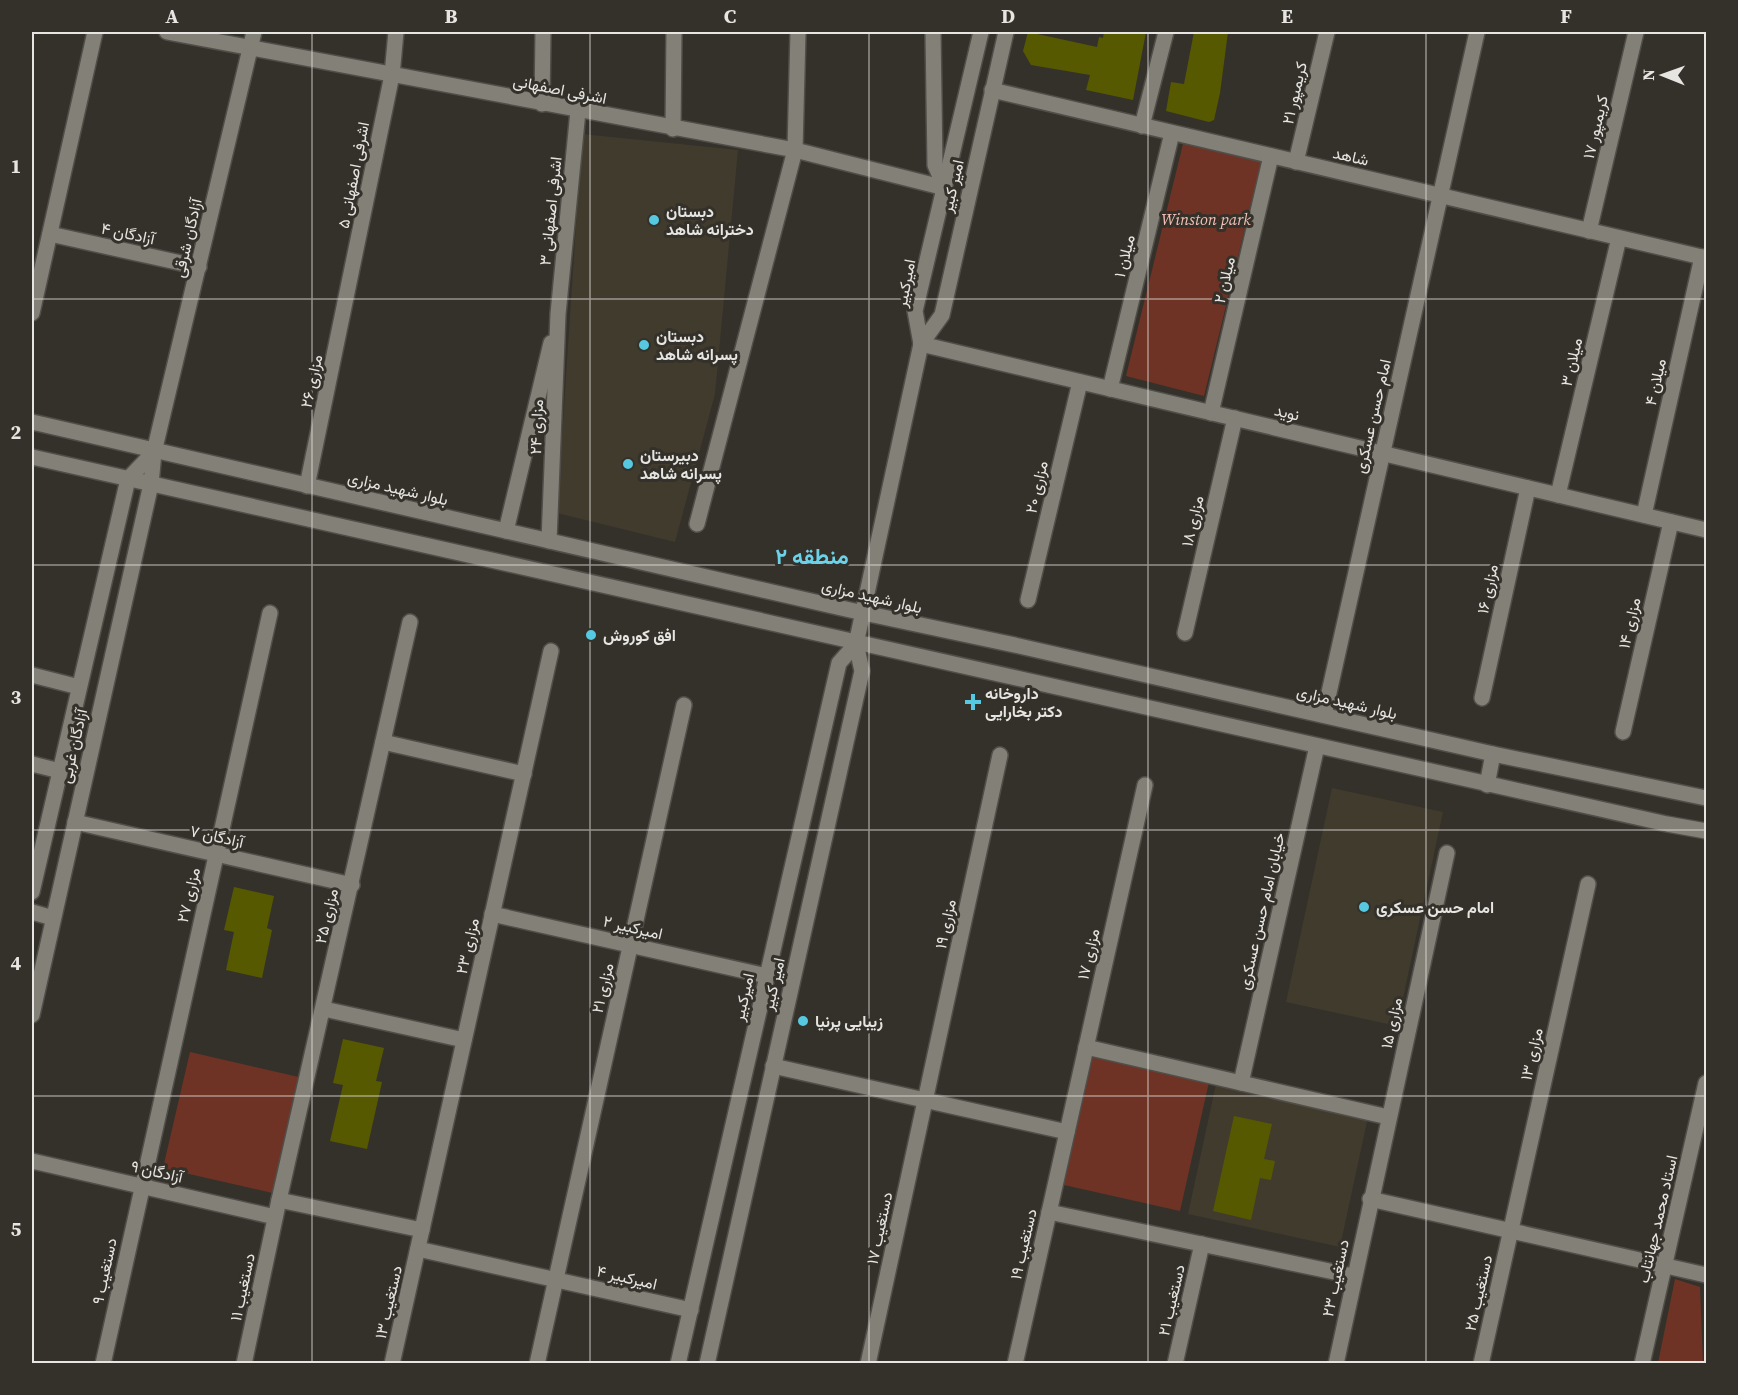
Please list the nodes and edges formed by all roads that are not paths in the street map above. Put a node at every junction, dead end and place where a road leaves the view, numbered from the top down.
1 (95, 32) edge
2 (166, 32) edge
3 (254, 32) edge
4 (396, 32) edge
5 (543, 32) edge
6 (674, 32) edge
7 (798, 32) edge
8 (933, 32) edge
9 (981, 32) edge
10 (1006, 32) edge
11 (1166, 32) edge
12 (1327, 32) edge
13 (1477, 32) edge
14 (1636, 32) edge
15 (251, 48) junction
16 (392, 75) junction
17 (992, 90) junction
18 (542, 104) junction
19 (578, 111) junction
20 (1142, 126) junction
21 (673, 129) junction
22 (1172, 133) junction
23 (795, 150) junction
24 (1271, 156) junction
25 (1296, 162) junction
26 (945, 188) junction
27 (1440, 196) junction
28 (1589, 231) junction
29 (50, 234) junction
30 (1619, 238) junction
31 (1704, 258) edge
32 (199, 267) junction
33 (350, 283) joint
34 (32, 313) edge
35 (558, 314) junction
36 (921, 344) junction
37 (1080, 382) junction
38 (1110, 389) junction
39 (1211, 413) junction
40 (1234, 418) junction
41 (32, 422) edge
42 (154, 452) junction
43 (1383, 453) junction
44 (32, 457) edge
45 (128, 479) junction
46 (151, 484) junction
47 (307, 486) junction
48 (1528, 488) junction
49 (1558, 495) junction
50 (1644, 515) junction
51 (1671, 522) junction
52 (697, 524) dead end
53 (1707, 530) edge
54 (506, 531) junction
55 (549, 541) junction
56 (1028, 600) dead end
57 (863, 612) junction
58 (270, 613) dead end
59 (410, 622) dead end
60 (1185, 633) dead end
61 (856, 644) junction
62 (551, 651) dead end
63 (32, 675) edge
64 (79, 687) junction
65 (1482, 698) dead end
66 (684, 705) dead end
67 (1324, 715) junction
68 (1623, 732) dead end
69 (383, 742) junction
70 (1317, 746) junction
71 (1494, 754) junction
72 (1000, 755) dead end
73 (32, 764) edge
74 (60, 771) junction
75 (524, 774) junction
76 (1145, 785) dead end
77 (1487, 785) junction
78 (1707, 798) edge
79 (75, 822) junction
80 (1707, 831) edge
81 (1447, 853) dead end
82 (216, 854) junction
83 (1588, 884) dead end
84 (352, 885) junction
85 (32, 892) edge
86 (32, 912) edge
87 (492, 914) junction
88 (53, 918) junction
89 (630, 945) junction
90 (767, 976) junction
91 (324, 1009) junction
92 (32, 1015) edge
93 (464, 1040) junction
94 (1086, 1047) junction
95 (773, 1066) junction
96 (1241, 1083) junction
97 (1707, 1083) edge
98 (925, 1100) junction
99 (1388, 1117) junction
100 (1067, 1132) junction
101 (32, 1161) edge
102 (722, 1171) junction
103 (748, 1177) junction
104 (141, 1186) junction
105 (279, 1200) junction
106 (1370, 1200) junction
107 (1049, 1212) junction
108 (275, 1217) junction
109 (422, 1230) junction
110 (1510, 1231) junction
111 (1202, 1244) junction
112 (418, 1249) junction
113 (1664, 1266) junction
114 (1707, 1275) edge
115 (1353, 1276) junction
116 (556, 1280) junction
117 (690, 1310) junction
118 (102, 1364) edge
119 (244, 1364) edge
120 (392, 1364) edge
121 (537, 1364) edge
122 (678, 1364) edge
123 (707, 1364) edge
124 (868, 1364) edge
125 (1015, 1364) edge
126 (1175, 1364) edge
127 (1336, 1364) edge
128 (1481, 1364) edge
129 (1642, 1364) edge

1 - 29 street
2 - 15 street, اشرفی اصفهانی
3 - 15 street, آزادگان شرقی
4 - 16 street, اشرفی اصفهانی ۵
5 - 18 street
6 - 21 street
7 - 23 street
8 - 26 street
9 - 26 street, امیرکبیر
10 - 17 street, امیر کبیر
11 - 20 street
12 - 25 street, کریمپور ۲۱
13 - 27 street, امام حسن عسکری
14 - 28 street, کریمپور ۱۷
15 - 16 street, اشرفی اصفهانی
15 - 32 street, آزادگان شرقی
16 - 18 street, اشرفی اصفهانی
16 - 33 street, اشرفی اصفهانی ۵
17 - 20 street, شاهد
17 - 36 street, امیر کبیر
18 - 19 street, اشرفی اصفهانی
19 - 21 street, اشرفی اصفهانی
19 - 35 street, اشرفی اصفهانی ۳
20 - 22 street, شاهد
21 - 23 street, اشرفی اصفهانی
22 - 24 street, شاهد
22 - 38 street, میلان ۱
23 - 26 street, اشرفی اصفهانی
23 - 52 street
24 - 25 street, شاهد
24 - 39 street, میلان ۲
25 - 27 street, شاهد
26 - 36 street, امیرکبیر
27 - 28 street, شاهد
27 - 43 street, امام حسن عسکری
28 - 30 street, شاهد
29 - 32 street, آزادگان ۴
29 - 34 street
30 - 31 street, شاهد
30 - 49 street, میلان ۳
31 - 50 street, میلان ۴
32 - 42 street, آزادگان شرقی
33 - 47 street, مزاری ۲۶
35 - 54 street
35 - 55 street, مزاری ۲۴
36 - 37 street, نوید
36 - 57 street, امیرکبیر
37 - 38 street, نوید
37 - 56 street, مزاری ۲۰
38 - 39 street, نوید
39 - 40 street, نوید
40 - 43 street, نوید
40 - 60 street, مزاری ۱۸
41 - 42 street, بلوار شهید مزاری
42 - 45 street
42 - 46 street, آزادگان شرقی
42 - 47 street, بلوار شهید مزاری
43 - 48 street, نوید
43 - 67 street, امام حسن عسکری
44 - 45 street
45 - 46 street
45 - 64 street, آزادگان غربی
46 - 61 street
46 - 79 street, آزادگان غربی
47 - 54 street, بلوار شهید مزاری
48 - 49 street, نوید
48 - 65 street, مزاری ۱۶
49 - 50 street, نوید
50 - 51 street, نوید
51 - 53 street, نوید
51 - 68 street, مزاری ۱۴
54 - 55 street, بلوار شهید مزاری
55 - 57 street, بلوار شهید مزاری
57 - 61 street, امیر کبیر
57 - 67 street, بلوار شهید مزاری
58 - 82 street, مزاری ۲۷
59 - 69 street, مزاری ۲۵
61 - 70 street
61 - 90 street, امیرکبیر
61 - 95 street, امیر کبیر
62 - 75 street, مزاری ۲۳
63 - 64 street
64 - 74 street, آزادگان غربی
66 - 89 street, مزاری ۲۱
67 - 71 street, بلوار شهید مزاری
69 - 75 street
69 - 84 street, مزاری ۲۵
70 - 77 street
70 - 96 street, خیابان امام حسن عسکری
71 - 77 street
71 - 78 street, بلوار شهید مزاری
72 - 98 street, مزاری ۱۹
73 - 74 street
74 - 85 street, آزادگان غربی
75 - 87 street, مزاری ۲۳
76 - 94 street, مزاری ۱۷
77 - 80 street
79 - 82 street, آزادگان ۷
79 - 88 street, آزادگان غربی
81 - 99 street, مزاری ۱۵
82 - 84 street, آزادگان ۷
82 - 104 street, مزاری ۲۷
83 - 110 street, مزاری ۱۳
84 - 91 street, مزاری ۲۵
86 - 88 street
87 - 89 street, امیرکبیر ۲
87 - 93 street, مزاری ۲۳
88 - 92 street, آزادگان غربی
89 - 90 street, امیرکبیر ۲
89 - 116 street, مزاری ۲۱
90 - 102 street, امیرکبیر
91 - 93 street
91 - 105 street, مزاری ۲۵
93 - 109 street, مزاری ۲۳
94 - 96 street
94 - 100 street, مزاری ۱۷
95 - 98 street
95 - 103 street, امیر کبیر
96 - 99 street
97 - 113 street, استاد محمد جهانتاب
98 - 100 street
98 - 124 street, دستغیب ۱۷
99 - 106 street, مزاری ۱۵
100 - 107 street, دستغیب ۱۹
101 - 104 street, آزادگان ۹
102 - 103 street
102 - 117 street, امیرکبیر
103 - 123 street, امیر کبیر
104 - 108 street, آزادگان ۹
104 - 118 street, دستغیب ۹
105 - 108 street, مزاری ۲۵
105 - 109 street
106 - 110 street
106 - 115 street, دستغیب ۲۳
107 - 111 street
107 - 125 street, دستغیب ۱۹
108 - 119 street, دستغیب ۱۱
109 - 112 street, مزاری ۲۳
110 - 113 street
110 - 128 street, دستغیب ۲۵
111 - 115 street
111 - 126 street, دستغیب ۲۱
112 - 116 street, امیرکبیر ۴
112 - 120 street, دستغیب ۱۳
113 - 114 street
113 - 129 street, استاد محمد جهانتاب
115 - 127 street, دستغیب ۲۳
116 - 117 street, امیرکبیر ۴
116 - 121 street, مزاری ۲۱
117 - 122 street, امیرکبیر

